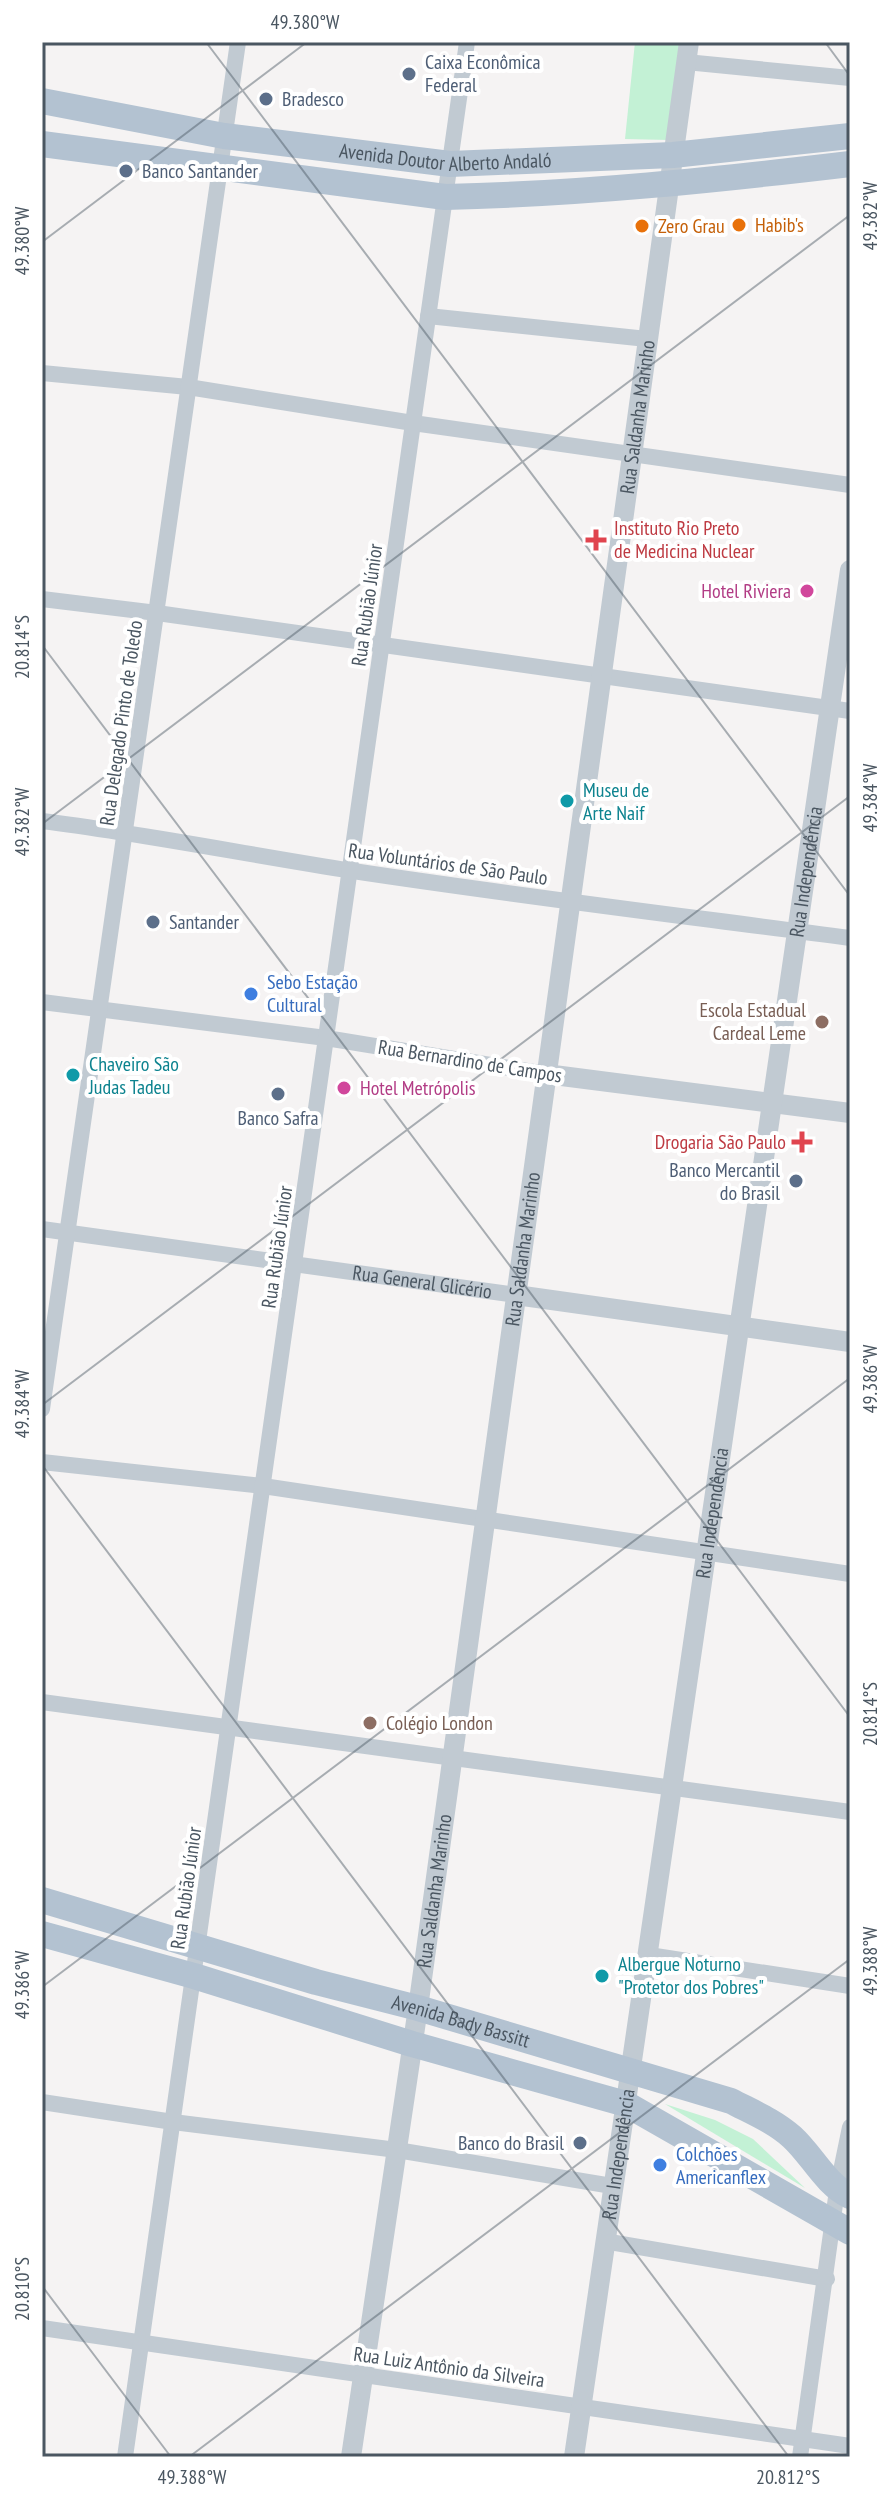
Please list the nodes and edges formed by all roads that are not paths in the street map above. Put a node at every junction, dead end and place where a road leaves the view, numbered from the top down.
1 (238, 42) edge
2 (467, 42) edge
3 (687, 52) edge
4 (850, 78) edge
5 (42, 101) edge
6 (224, 136) junction
7 (850, 136) edge
8 (42, 144) edge
9 (673, 155) junction
10 (450, 164) junction
11 (850, 164) edge
12 (219, 169) junction
13 (668, 185) junction
14 (445, 197) junction
15 (428, 316) junction
16 (647, 339) junction
17 (42, 373) edge
18 (188, 387) junction
19 (413, 423) junction
20 (631, 455) junction
21 (850, 485) edge
22 (850, 570) edge
23 (42, 599) edge
24 (157, 613) junction
25 (382, 645) junction
26 (601, 677) junction
27 (840, 710) edge
28 (42, 821) edge
29 (125, 832) junction
30 (350, 870) junction
31 (570, 902) junction
32 (797, 931) junction
33 (850, 938) edge
34 (42, 1002) edge
35 (99, 1009) junction
36 (326, 1038) junction
37 (546, 1074) junction
38 (773, 1102) junction
39 (850, 1113) edge
40 (42, 1229) edge
41 (67, 1233) junction
42 (294, 1264) junction
43 (516, 1295) junction
44 (739, 1326) junction
45 (850, 1342) edge
46 (42, 1409) edge
47 (42, 1462) edge
48 (263, 1486) junction
49 (485, 1519) junction
50 (706, 1554) junction
51 (850, 1574) edge
52 (42, 1702) edge
53 (229, 1727) junction
54 (452, 1758) junction
55 (672, 1788) junction
56 (850, 1812) edge
57 (42, 1900) edge
58 (42, 1934) edge
59 (197, 1946) junction
60 (649, 1955) junction
61 (194, 1976) junction
62 (850, 1986) edge
63 (418, 2008) junction
64 (412, 2044) junction
65 (631, 2072) junction
66 (42, 2102) edge
67 (626, 2104) junction
68 (173, 2122) junction
69 (850, 2127) edge
70 (397, 2150) junction
71 (612, 2186) junction
72 (844, 2193) edge
73 (842, 2229) edge
74 (604, 2241) junction
75 (827, 2279) junction
76 (42, 2328) edge
77 (141, 2343) junction
78 (363, 2375) junction
79 (582, 2407) junction
80 (802, 2439) junction
81 (850, 2446) edge
82 (125, 2457) edge
83 (351, 2457) edge
84 (574, 2457) edge
85 (800, 2457) edge

1 - 6 street, Rua Delegado Pinto de Toledo
2 - 10 street, Rua Rubião Júnior
3 - 4 street
3 - 9 street, Rua Saldanha Marinho
5 - 6 main road, Avenida Doutor Alberto Andaló
6 - 10 main road, Avenida Doutor Alberto Andaló
6 - 12 street, Rua Delegado Pinto de Toledo
7 - 9 main road, Avenida Doutor Alberto Andaló
8 - 12 main road, Avenida Doutor Alberto Andaló
9 - 10 main road, Avenida Doutor Alberto Andaló
9 - 13 street, Rua Saldanha Marinho
10 - 14 street, Rua Rubião Júnior
11 - 13 main road, Avenida Doutor Alberto Andaló
12 - 14 main road, Avenida Doutor Alberto Andaló
12 - 18 street, Rua Delegado Pinto de Toledo
13 - 14 main road, Avenida Doutor Alberto Andaló
13 - 16 street, Rua Saldanha Marinho
14 - 15 street, Rua Rubião Júnior
15 - 16 street
15 - 19 street, Rua Rubião Júnior
16 - 20 street, Rua Saldanha Marinho
17 - 18 street
18 - 19 street
18 - 24 street, Rua Delegado Pinto de Toledo
19 - 20 street
19 - 25 street, Rua Rubião Júnior
20 - 21 street
20 - 26 street, Rua Saldanha Marinho
22 - 27 street, Rua Independência
23 - 24 street
24 - 25 street
24 - 29 street, Rua Delegado Pinto de Toledo
25 - 26 street
25 - 30 street, Rua Rubião Júnior
26 - 27 street
26 - 31 street, Rua Saldanha Marinho
27 - 32 street, Rua Independência
28 - 29 street, Rua Voluntários de São Paulo
29 - 30 street, Rua Voluntários de São Paulo
29 - 35 street, Rua Delegado Pinto de Toledo
30 - 31 street, Rua Voluntários de São Paulo
30 - 36 street, Rua Rubião Júnior
31 - 32 street, Rua Voluntários de São Paulo
31 - 37 street, Rua Saldanha Marinho
32 - 33 street, Rua Voluntários de São Paulo
32 - 38 street, Rua Independência
34 - 35 street, Rua Bernardino de Campos
35 - 36 street, Rua Bernardino de Campos
35 - 41 street, Rua Delegado Pinto de Toledo
36 - 37 street, Rua Bernardino de Campos
36 - 42 street, Rua Rubião Júnior
37 - 38 street, Rua Bernardino de Campos
37 - 43 street, Rua Saldanha Marinho
38 - 39 street, Rua Bernardino de Campos
38 - 44 street, Rua Independência
40 - 41 street, Rua General Glicério
41 - 42 street, Rua General Glicério
41 - 46 street, Rua Delegado Pinto de Toledo
42 - 43 street, Rua General Glicério
42 - 48 street, Rua Rubião Júnior
43 - 44 street, Rua General Glicério
43 - 49 street, Rua Saldanha Marinho
44 - 45 street, Rua General Glicério
44 - 50 street, Rua Independência
47 - 48 street
48 - 49 street
48 - 53 street, Rua Rubião Júnior
49 - 50 street
49 - 54 street, Rua Saldanha Marinho
50 - 51 street
50 - 55 street, Rua Independência
52 - 53 street
53 - 54 street
53 - 59 street, Rua Rubião Júnior
54 - 55 street
54 - 63 street, Rua Saldanha Marinho
55 - 56 street
55 - 60 street, Rua Independência
57 - 59 main road, Avenida Bady Bassitt
58 - 61 main road, Avenida Bady Bassitt
59 - 61 street, Rua Rubião Júnior
59 - 63 main road, Avenida Bady Bassitt
60 - 62 street
60 - 65 street, Rua Independência
61 - 64 main road, Avenida Bady Bassitt
61 - 68 street, Rua Rubião Júnior
63 - 64 street, Rua Saldanha Marinho
63 - 65 main road, Avenida Bady Bassitt
64 - 67 main road, Avenida Bady Bassitt
64 - 70 street, Rua Saldanha Marinho
65 - 67 street, Rua Independência
65 - 72 main road, Avenida Bady Bassitt
66 - 68 street
67 - 71 street, Rua Independência
67 - 73 main road, Avenida Bady Bassitt
68 - 70 street
68 - 77 street, Rua Rubião Júnior
69 - 72 street
70 - 71 street
70 - 78 street, Rua Saldanha Marinho
71 - 74 street, Rua Independência
72 - 73 street
73 - 75 street
74 - 75 street
74 - 79 street, Rua Independência
75 - 80 street
76 - 77 street, Rua Luiz Antônio da Silveira
77 - 78 street, Rua Luiz Antônio da Silveira
77 - 82 street, Rua Rubião Júnior
78 - 79 street, Rua Luiz Antônio da Silveira
78 - 83 street, Rua Saldanha Marinho
79 - 80 street, Rua Luiz Antônio da Silveira
79 - 84 street, Rua Independência
80 - 81 street, Rua Luiz Antônio da Silveira
80 - 85 street

